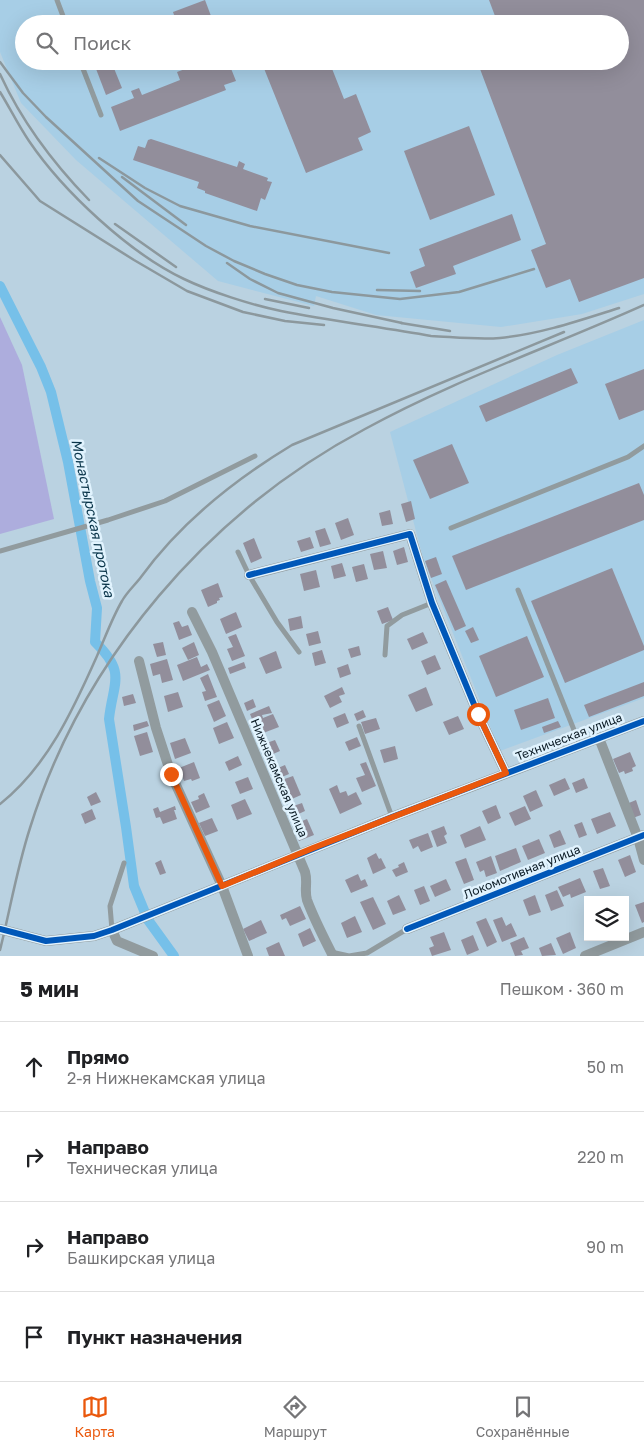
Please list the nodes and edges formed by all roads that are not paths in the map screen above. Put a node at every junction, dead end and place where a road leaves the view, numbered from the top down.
1 (57, 0) edge
2 (63, 15) edge
3 (84, 70) edge
4 (101, 115) dead end
5 (644, 446) edge
6 (255, 456) dead end
7 (450, 528) dead end
8 (0, 551) edge
9 (238, 552) dead end
10 (249, 575) junction
11 (518, 590) dead end
12 (432, 603) junction
13 (192, 612) dead end
14 (300, 652) dead end
15 (385, 655) dead end
16 (139, 661) dead end
17 (644, 720) edge
18 (359, 726) dead end
19 (599, 738) junction
20 (580, 745) junction
21 (506, 773) junction
22 (392, 817) junction
23 (641, 837) edge
24 (297, 855) junction
25 (644, 860) edge
26 (124, 864) dead end
27 (222, 886) junction
28 (0, 929) edge
29 (407, 929) joint
30 (112, 930) junction
31 (644, 932) edge
32 (332, 954) edge
33 (153, 956) edge
34 (248, 956) edge
35 (585, 956) edge

1 - 2 lane
3 - 4 lane
5 - 7 lane
6 - 8 lane
9 - 10 lane
10 - 12 street
10 - 14 lane
11 - 20 lane
12 - 15 lane
12 - 21 street
13 - 24 street, Нижнекамская улица
16 - 27 street
17 - 19 street, Техническая улица
18 - 22 lane
19 - 20 street, Техническая улица
19 - 23 street
20 - 21 street, Техническая улица
21 - 22 street, Техническая улица
22 - 24 street, Техническая улица
23 - 25 street
23 - 29 street, Локомотивная улица
24 - 27 street, Техническая улица
24 - 32 street, Нижнекамская улица
26 - 30 lane
27 - 30 street, Техническая улица
27 - 34 street
28 - 30 street, Техническая улица
29 - 32 lane
30 - 33 street
31 - 35 street

